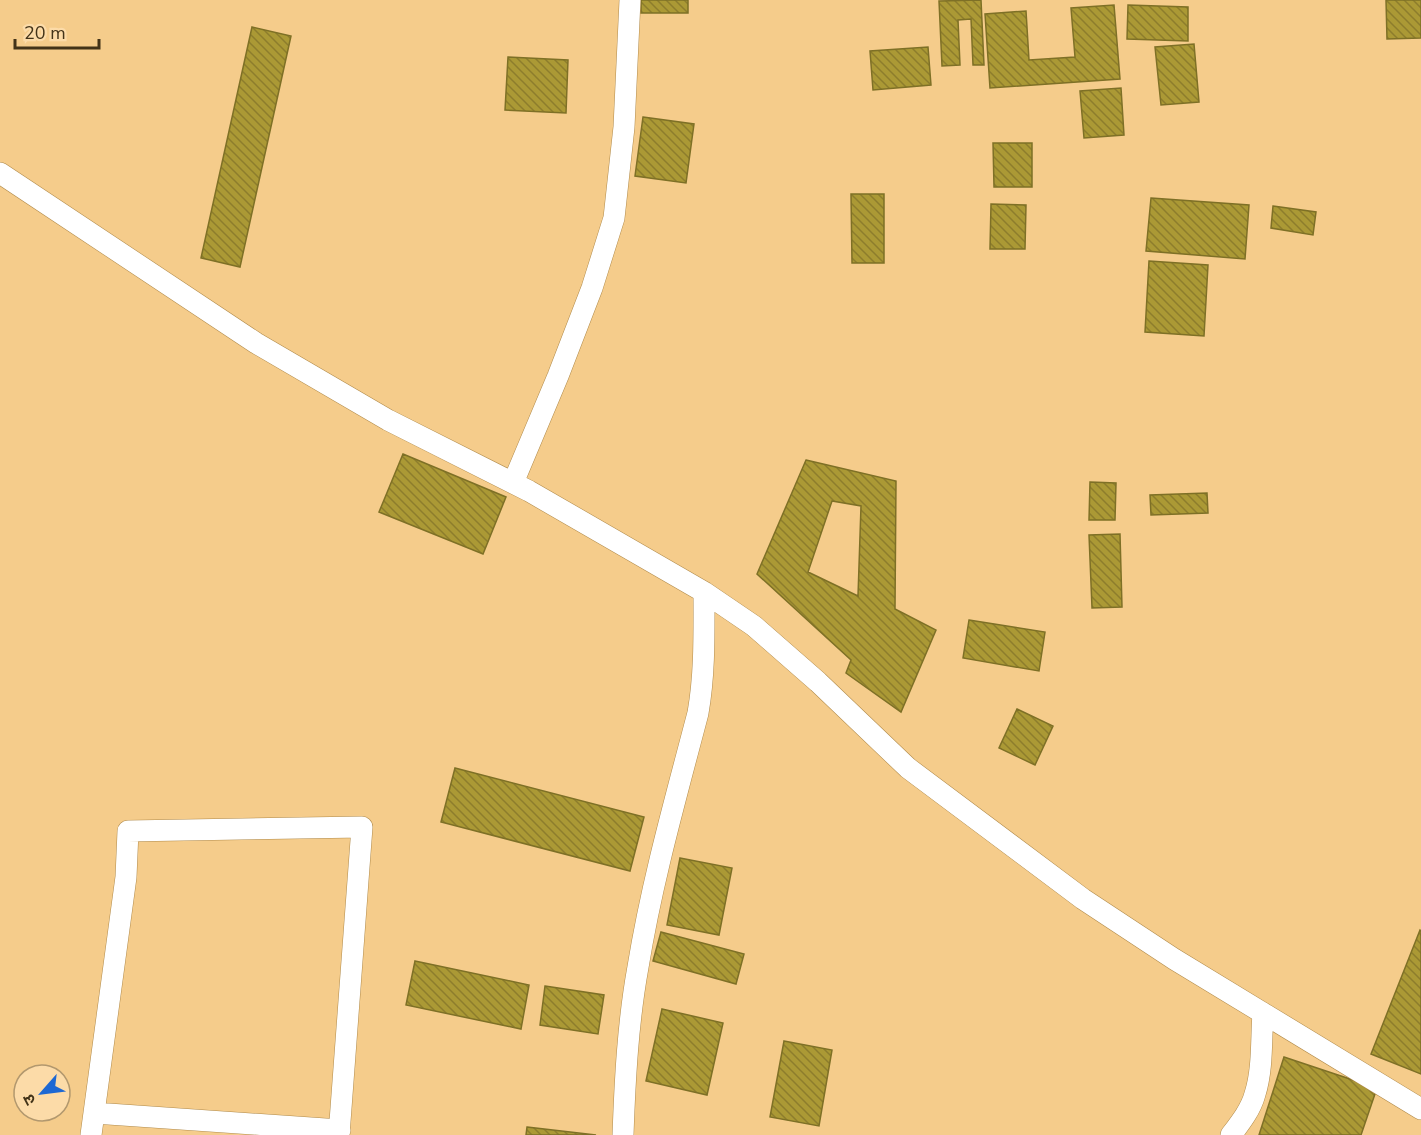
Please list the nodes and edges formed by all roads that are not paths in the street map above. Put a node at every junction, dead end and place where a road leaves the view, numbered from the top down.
1 (630, 0) edge
2 (0, 173) edge
3 (513, 483) junction
4 (704, 592) junction
5 (1263, 1013) junction
6 (1421, 1109) edge
7 (94, 1113) junction
8 (339, 1132) edge
9 (91, 1135) edge
10 (623, 1135) edge
11 (1231, 1135) edge

1 - 3 street
2 - 3 street
3 - 4 street
4 - 5 street
4 - 10 street
5 - 6 street
5 - 11 street
7 - 8 street
7 - 8 street
7 - 9 street

